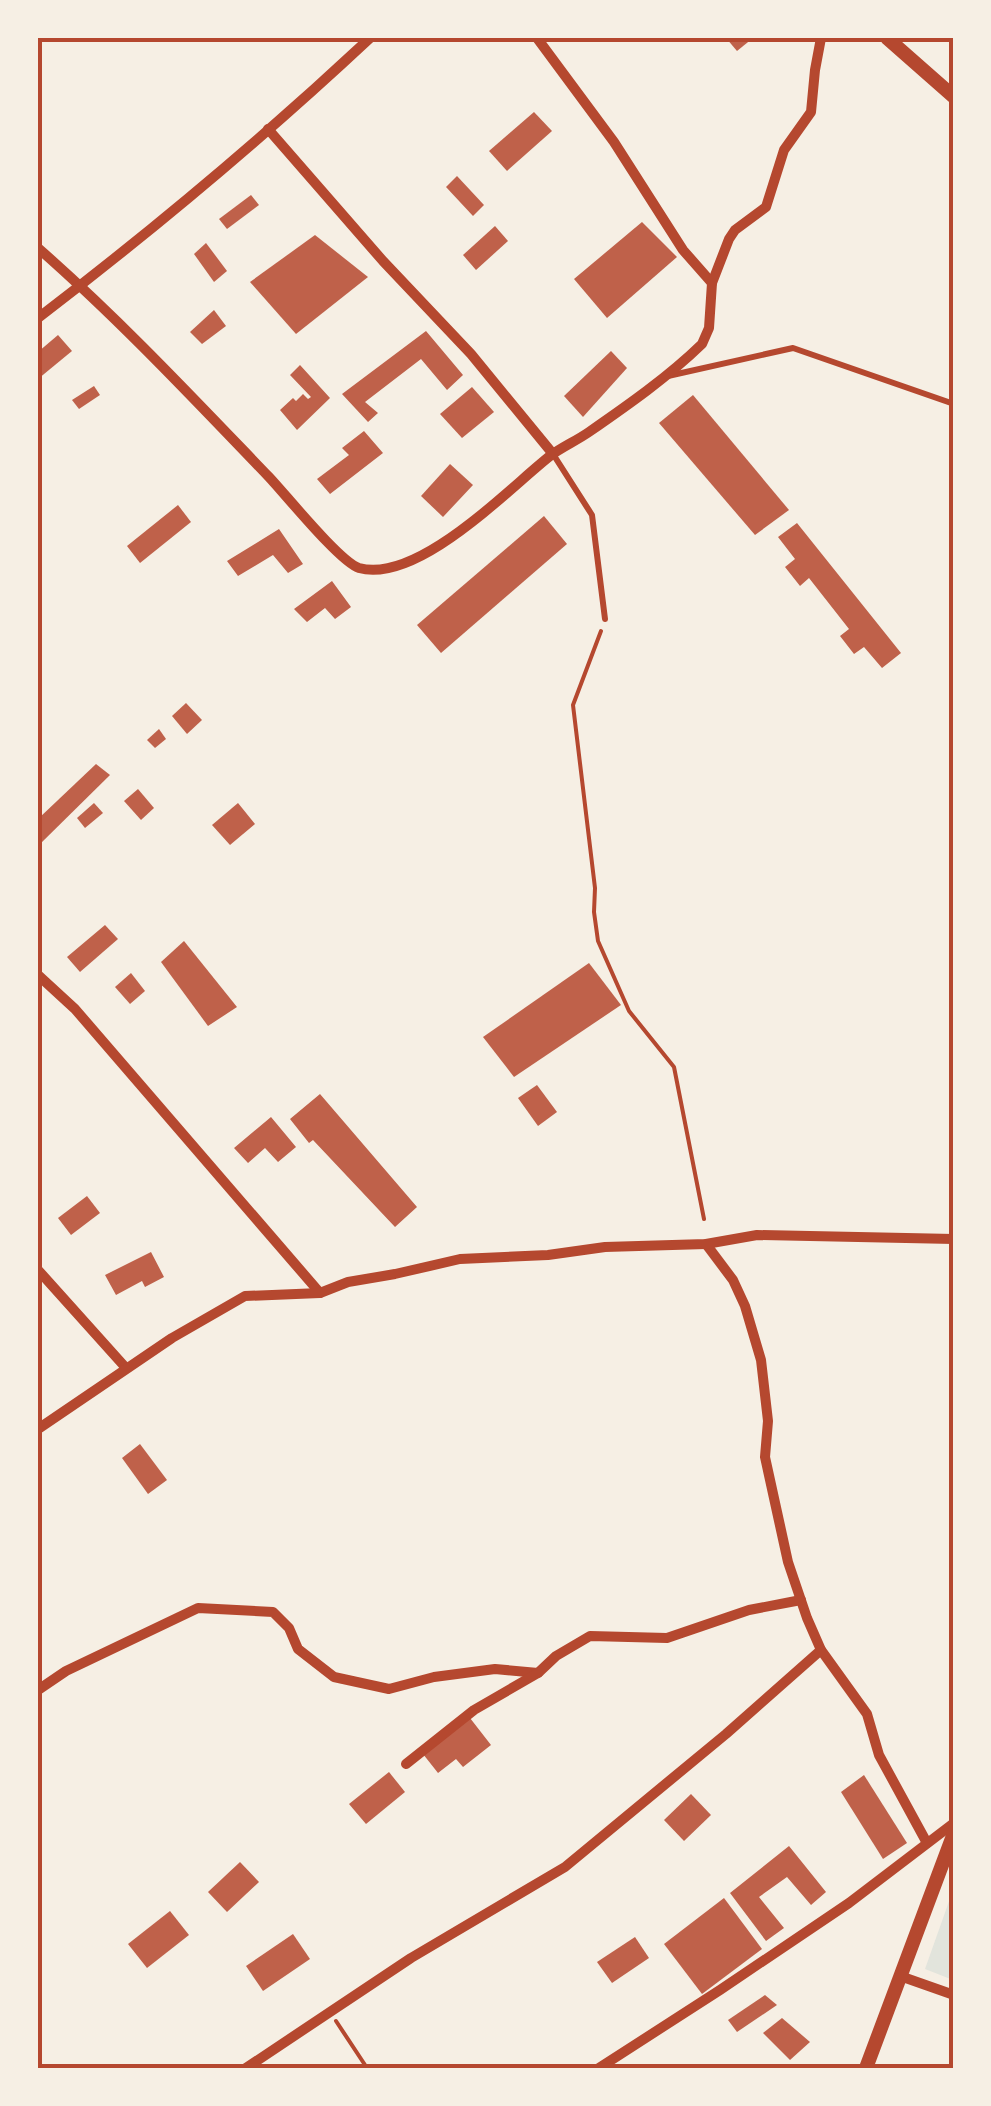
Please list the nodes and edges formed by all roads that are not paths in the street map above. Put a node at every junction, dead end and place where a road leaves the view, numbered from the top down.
1 (370, 38) edge
2 (537, 38) edge
3 (821, 38) edge
4 (887, 38) edge
5 (954, 98) edge
6 (268, 130) junction
7 (38, 248) edge
8 (712, 284) junction
9 (80, 286) junction
10 (38, 318) edge
11 (662, 378) junction
12 (954, 404) edge
13 (553, 454) junction
14 (605, 618) road end
15 (38, 975) edge
16 (954, 1239) edge
17 (706, 1244) junction
18 (38, 1270) edge
19 (320, 1293) junction
20 (126, 1368) junction
21 (38, 1428) edge
22 (800, 1600) junction
23 (821, 1650) junction
24 (538, 1673) junction
25 (38, 1690) edge
26 (406, 1764) dead end
27 (954, 1822) edge
28 (954, 1833) edge
29 (926, 1843) junction
30 (900, 1976) junction
31 (954, 1995) edge
32 (246, 2068) edge
33 (600, 2068) edge
34 (866, 2068) edge

1 - 6 street
2 - 8 street
3 - 8 street
4 - 5 street
6 - 9 street
6 - 13 street
7 - 9 street
8 - 11 street
9 - 10 street
9 - 13 street
11 - 12 lane
11 - 13 street
13 - 14 lane
15 - 19 street
16 - 17 street
17 - 19 street
17 - 22 street
18 - 20 street
19 - 20 street
20 - 21 street
22 - 23 street
22 - 24 street
23 - 29 street
23 - 32 street
24 - 25 street
24 - 26 street
27 - 29 street
28 - 30 street
29 - 33 street
30 - 31 street
30 - 34 street

